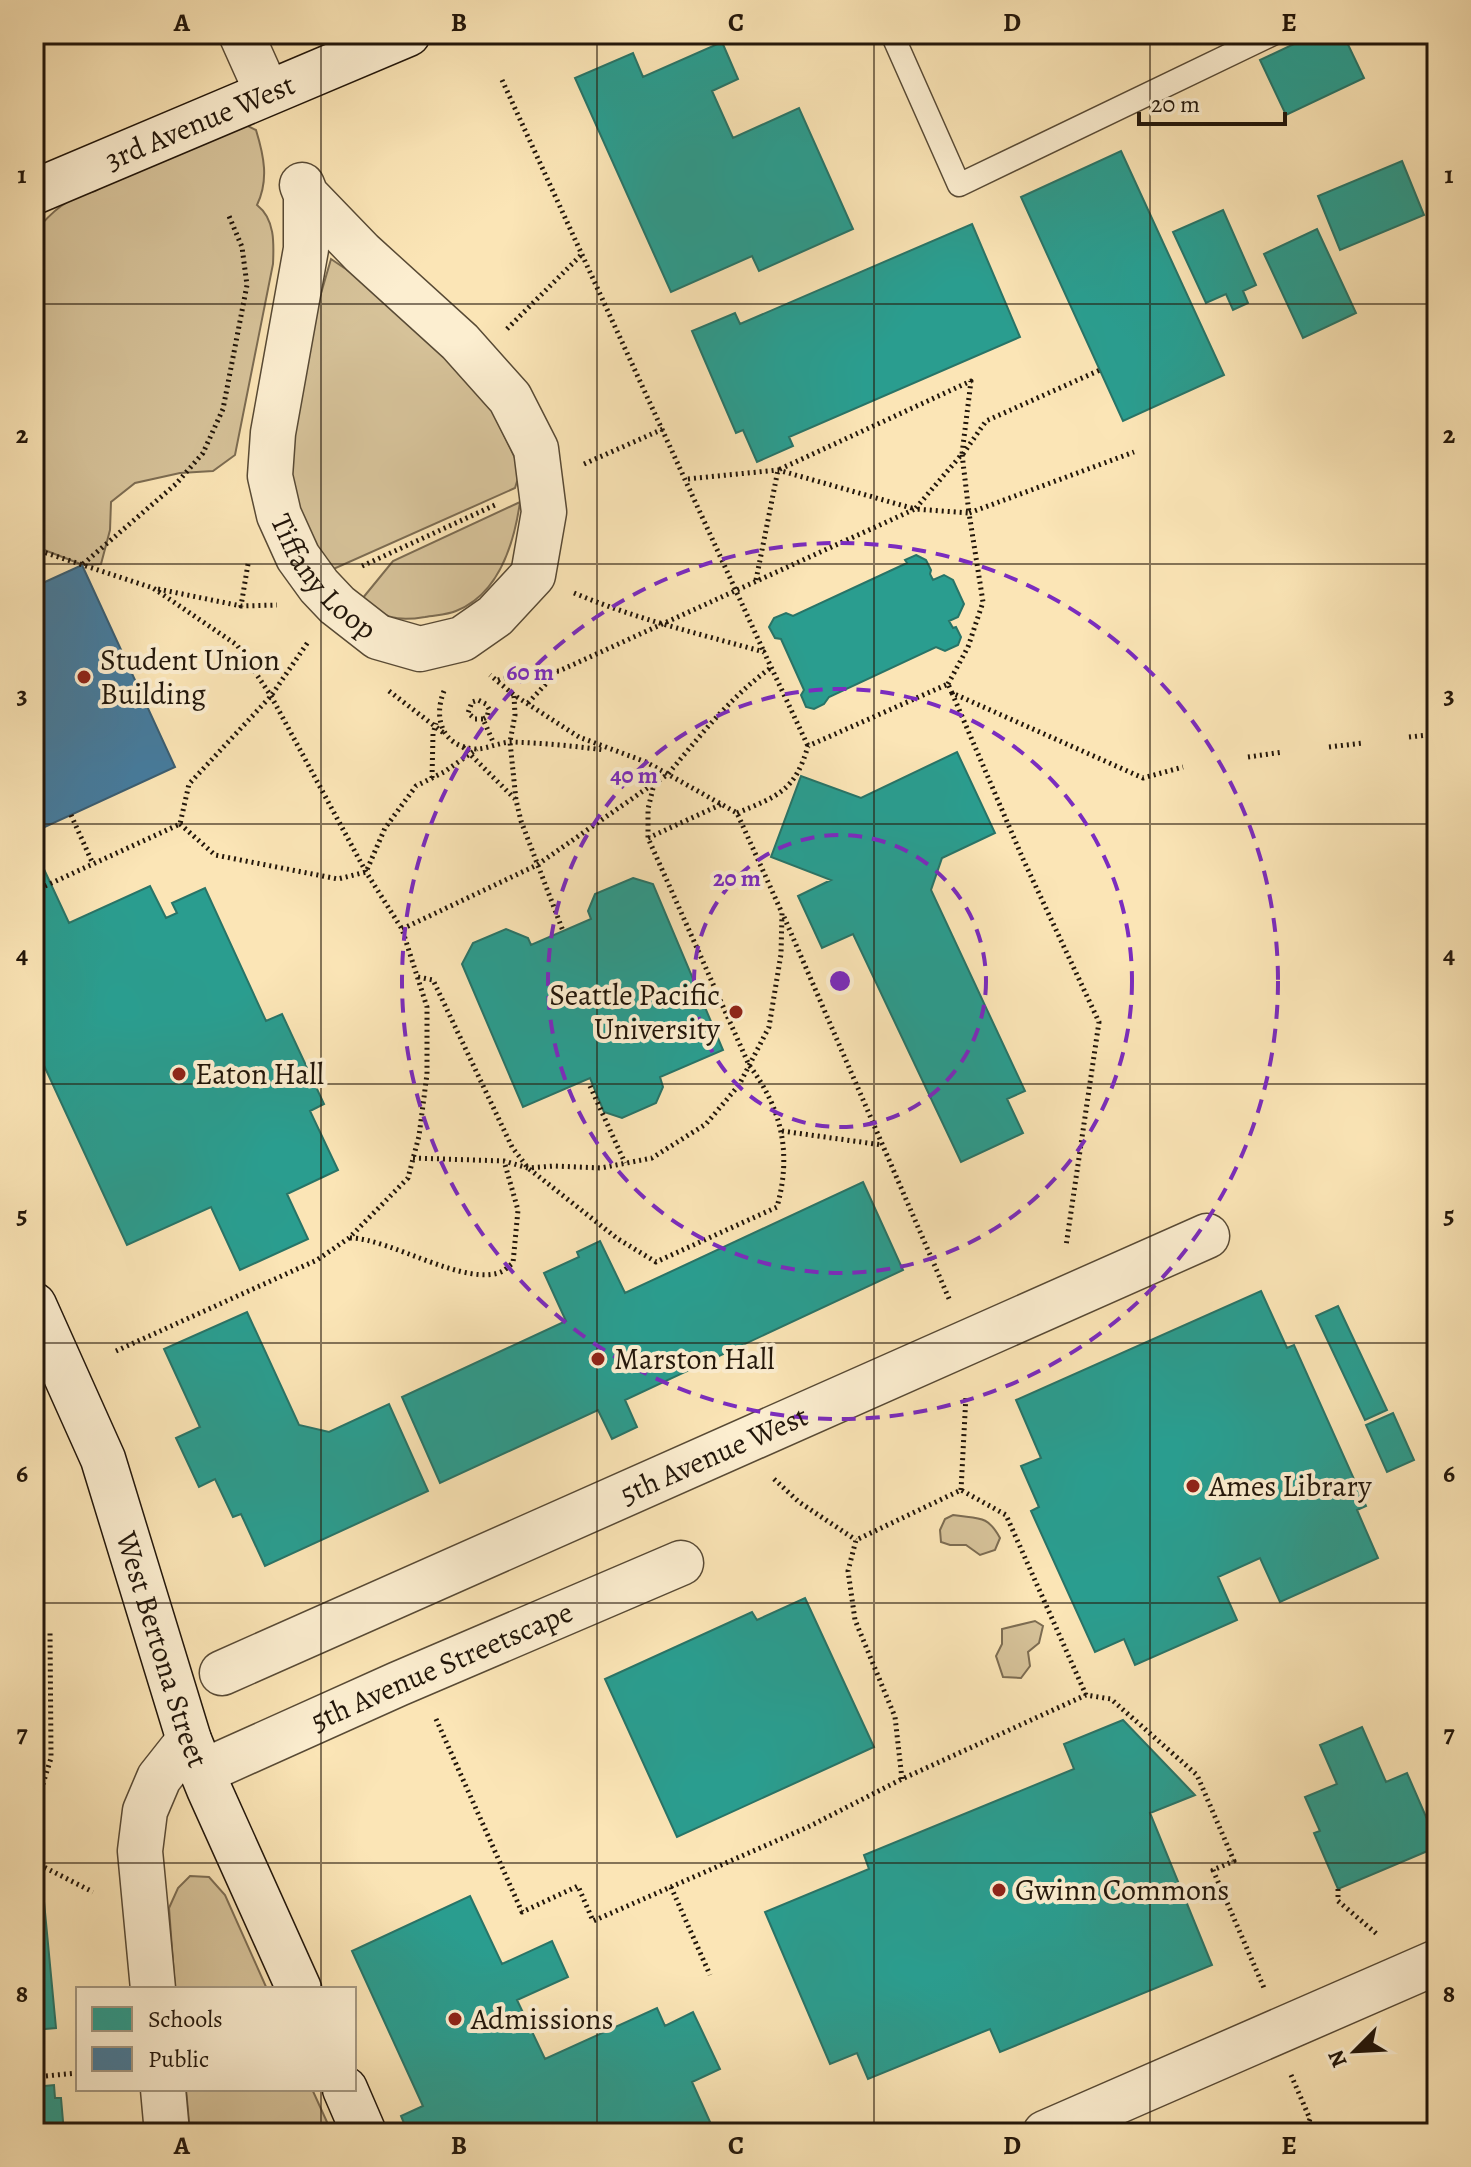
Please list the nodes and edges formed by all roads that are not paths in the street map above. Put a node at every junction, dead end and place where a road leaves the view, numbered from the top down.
1 (241, 34) edge
2 (408, 34) edge
3 (892, 34) edge
4 (1273, 34) edge
5 (267, 92) junction
6 (34, 192) edge
7 (462, 639) joint
8 (1207, 1236) dead end
9 (34, 1305) edge
10 (681, 1563) dead end
11 (222, 1673) dead end
12 (196, 1756) junction
13 (1437, 1962) edge
14 (153, 1987) edge
15 (298, 1987) edge
16 (163, 2091) edge
17 (346, 2091) edge
18 (167, 2133) edge
19 (364, 2133) edge
20 (1045, 2133) edge

1 - 5 street
2 - 5 street, 3rd Avenue West
3 - 4 lane
5 - 6 street, 3rd Avenue West
7 - 7 street, Tiffany Loop
8 - 11 street, 5th Avenue West
9 - 12 street, West Bertona Street
10 - 12 street, 5th Avenue Streetscape
12 - 14 street
12 - 15 street, West Bertona Street
13 - 20 street
16 - 18 street
17 - 19 street

